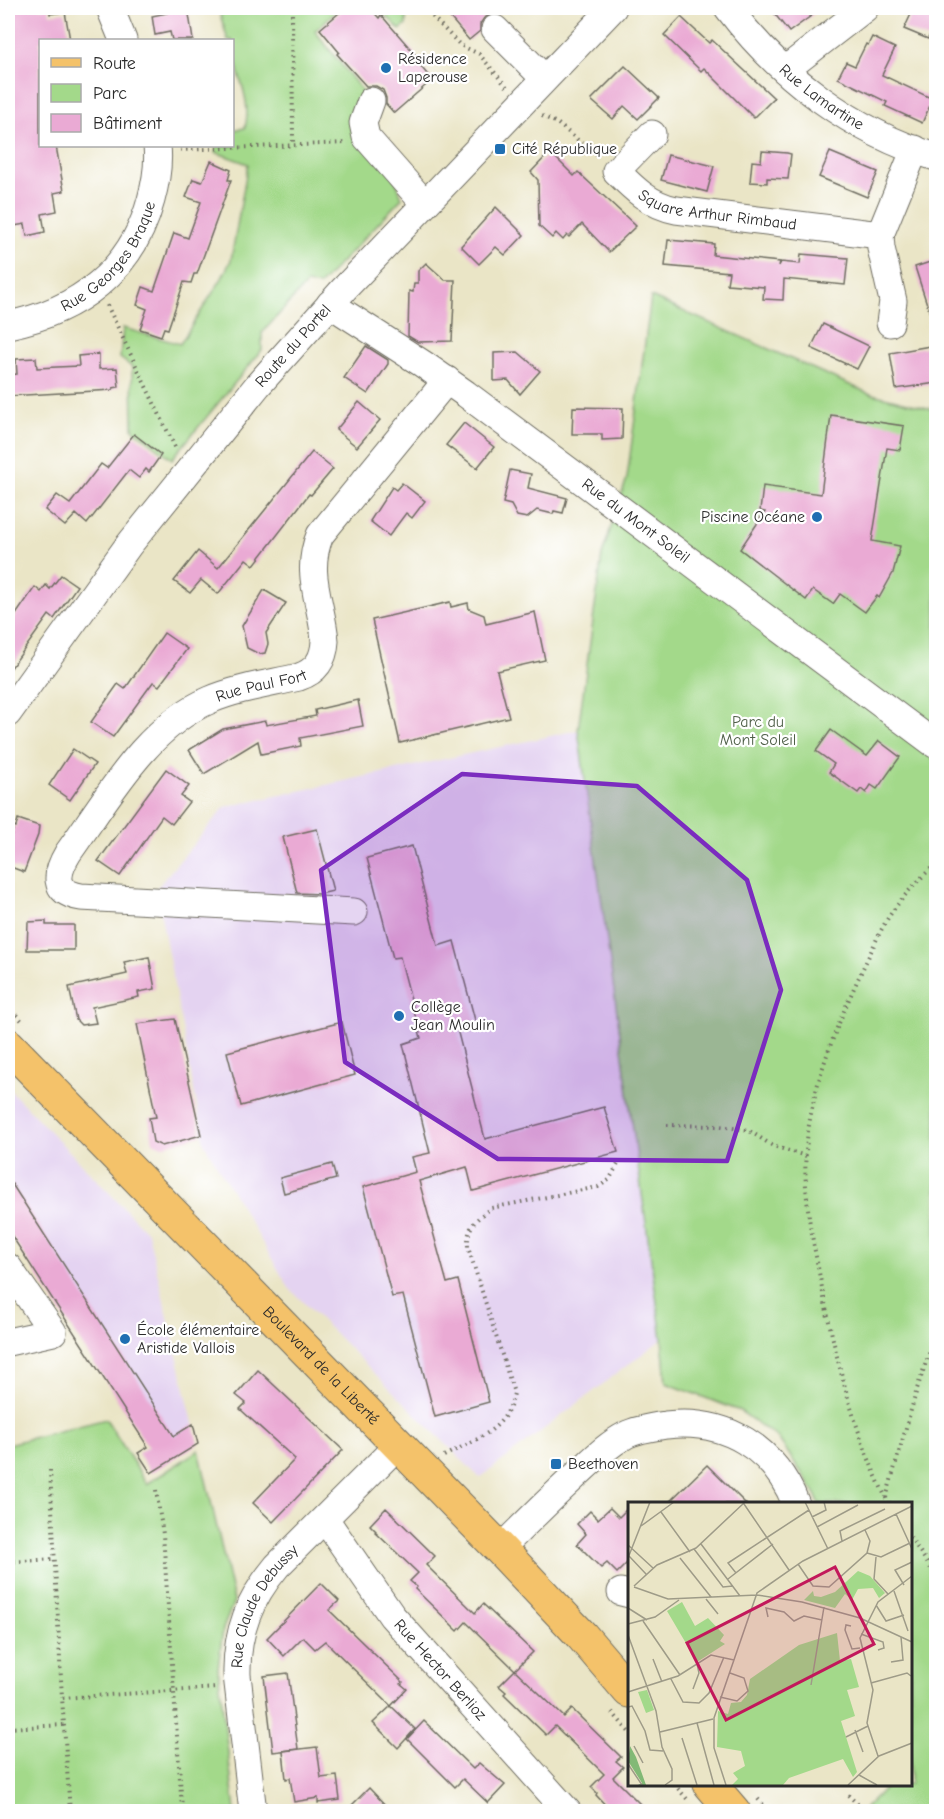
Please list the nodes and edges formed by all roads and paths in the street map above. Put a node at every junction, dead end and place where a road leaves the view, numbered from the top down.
1 (110, 8) edge
2 (292, 8) edge
3 (424, 8) edge
4 (613, 8) edge
5 (728, 8) edge
6 (864, 8) edge
7 (495, 29) dead end
8 (123, 39) edge
9 (785, 70) junction
10 (544, 78) junction
11 (514, 96) dead end
12 (371, 101) dead end
13 (536, 113) dead end
14 (652, 134) dead end
15 (370, 143) junction
16 (293, 144) junction
17 (234, 146) edge
18 (192, 147) edge
19 (158, 148) edge
20 (926, 153) edge
21 (616, 171) junction
22 (425, 204) junction
23 (880, 235) junction
24 (98, 286) junction
25 (330, 304) junction
26 (890, 323) dead end
27 (8, 325) edge
28 (447, 380) junction
29 (187, 472) junction
30 (8, 713) edge
31 (936, 745) edge
32 (936, 864) edge
33 (354, 912) dead end
34 (8, 1045) edge
35 (667, 1125) dead end
36 (806, 1156) junction
37 (618, 1164) dead end
38 (8, 1267) edge
39 (936, 1333) edge
40 (8, 1342) edge
41 (399, 1444) junction
42 (423, 1469) junction
43 (50, 1470) dead end
44 (156, 1490) dead end
45 (886, 1498) junction
46 (795, 1502) edge
47 (888, 1502) edge
48 (325, 1519) junction
49 (911, 1540) edge
50 (500, 1549) junction
51 (55, 1559) junction
52 (8, 1562) edge
53 (936, 1576) edge
54 (238, 1687) junction
55 (628, 1690) edge
56 (174, 1691) junction
57 (62, 1698) junction
58 (64, 1725) junction
59 (8, 1728) edge
60 (711, 1786) edge
61 (848, 1795) dead end
62 (182, 1808) dead end
63 (70, 1812) edge
64 (253, 1812) edge
65 (568, 1812) edge
66 (734, 1812) edge
67 (866, 1812) edge

1 - 8 street
2 - 16 path
3 - 11 path
4 - 10 street, Route du Portel
5 - 9 street, Rue Lamartine
6 - 9 street
7 - 10 street
9 - 20 street, Rue Lamartine
10 - 22 street, Route du Portel
12 - 15 street
13 - 21 path
14 - 21 street
15 - 16 path
15 - 22 street
16 - 17 path
18 - 19 path
19 - 24 street, Rue Georges Braque
20 - 23 street
21 - 23 street, Square Arthur Rimbaud
22 - 25 street, Route du Portel
23 - 26 street
24 - 27 street, Rue Georges Braque
24 - 29 path
25 - 28 street, Rue du Mont Soleil
25 - 29 street, Route du Portel
28 - 31 street, Rue du Mont Soleil
28 - 33 street, Rue Paul Fort
29 - 30 street, Route du Portel
32 - 36 path
34 - 41 main road, Boulevard de la Liberté
35 - 36 path
36 - 45 path
37 - 42 path
38 - 40 street
39 - 45 path
41 - 42 main road, Boulevard de la Liberté
41 - 48 street, Rue Claude Debussy
42 - 50 main road, Boulevard de la Liberté
43 - 51 path
44 - 56 path
45 - 47 path
46 - 50 street
48 - 54 street, Rue Claude Debussy
48 - 65 street, Rue Hector Berlioz
49 - 53 path
50 - 55 main road, Boulevard de la Liberté
51 - 52 path
51 - 57 path
54 - 56 path
54 - 64 street, Rue Claude Debussy
56 - 57 path
56 - 62 path
57 - 58 path
58 - 59 path
58 - 63 path
60 - 66 main road
61 - 67 path

